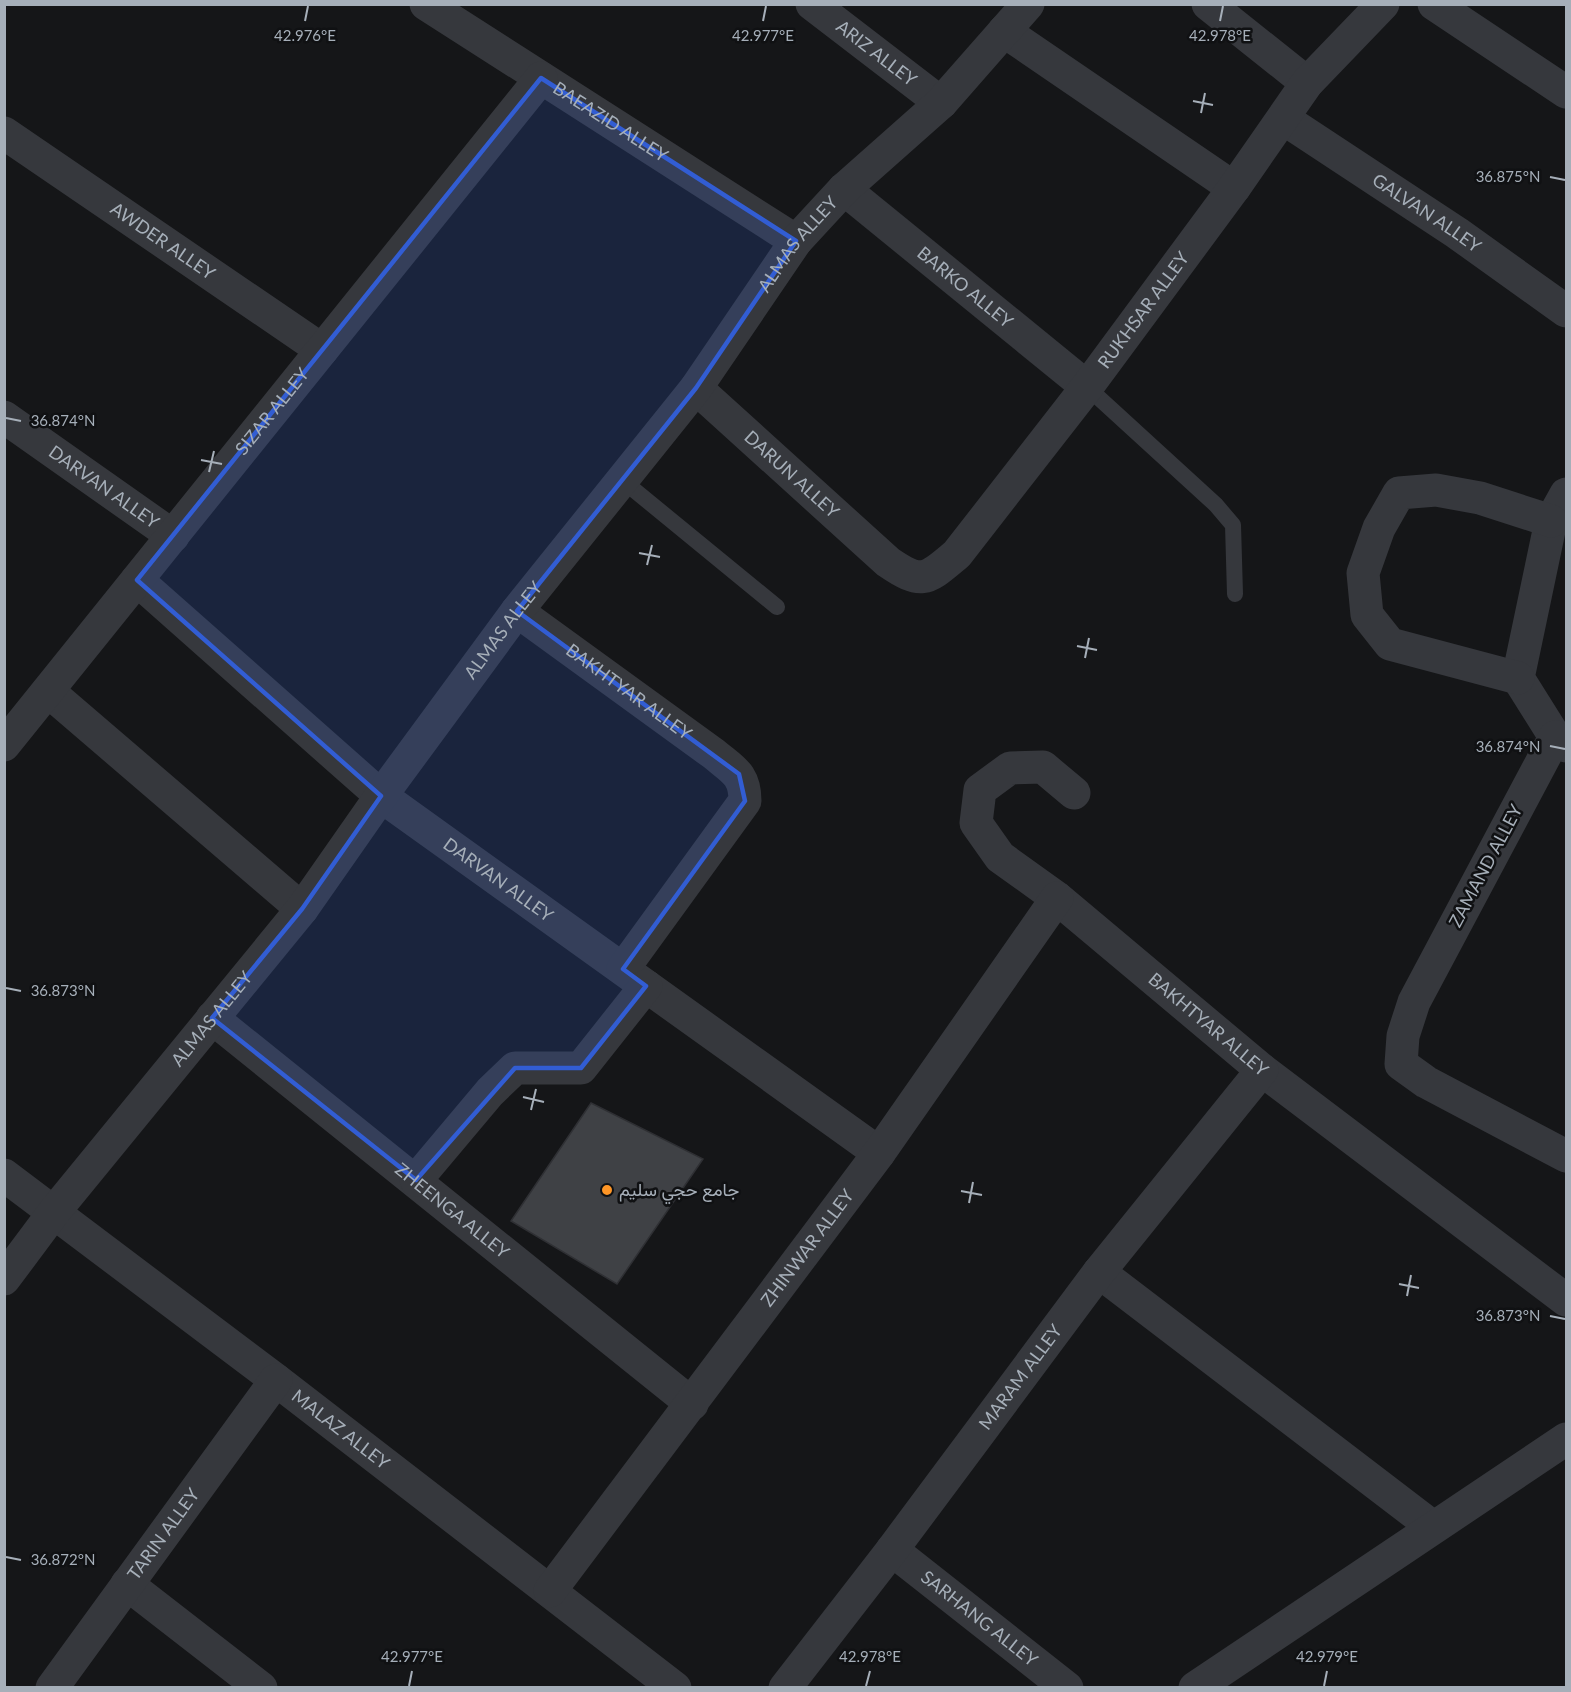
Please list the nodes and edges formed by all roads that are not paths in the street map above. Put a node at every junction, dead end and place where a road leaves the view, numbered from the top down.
1 (426, 4) edge
2 (812, 4) edge
3 (1028, 4) edge
4 (1208, 4) edge
5 (1383, 4) edge
6 (1434, 4) edge
7 (1004, 31) junction
8 (541, 78) junction
9 (1307, 83) junction
10 (1566, 92) edge
11 (941, 103) junction
12 (1284, 119) junction
13 (4, 133) edge
14 (1234, 188) junction
15 (844, 189) junction
16 (796, 241) junction
17 (1566, 311) edge
18 (322, 350) junction
19 (1087, 387) junction
20 (696, 388) junction
21 (4, 417) edge
22 (622, 480) junction
23 (1559, 508) edge
24 (173, 536) junction
25 (888, 562) joint
26 (137, 580) junction
27 (1235, 594) dead end
28 (777, 607) dead end
29 (517, 611) junction
30 (1518, 678) junction
31 (48, 691) junction
32 (1561, 741) edge
33 (4, 745) edge
34 (1074, 793) dead end
35 (381, 796) junction
36 (1057, 898) junction
37 (302, 909) junction
38 (634, 977) junction
39 (212, 1018) junction
40 (1262, 1070) junction
41 (879, 1152) junction
42 (1566, 1156) edge
43 (4, 1175) edge
44 (416, 1180) junction
45 (54, 1212) junction
46 (1099, 1272) junction
47 (4, 1279) edge
48 (1566, 1300) edge
49 (276, 1380) junction
50 (692, 1404) junction
51 (1566, 1439) edge
52 (1433, 1527) junction
53 (892, 1550) junction
54 (127, 1584) junction
55 (550, 1591) junction
56 (52, 1688) edge
57 (261, 1688) edge
58 (675, 1688) edge
59 (785, 1688) edge
60 (1067, 1688) edge
61 (1195, 1688) edge

1 - 8 street, BAEAZID ALLEY
2 - 11 street, ARIZ ALLEY
3 - 7 street, ALMAS ALLEY
4 - 9 street
5 - 9 street, RUKHSAR ALLEY
6 - 10 street
7 - 11 street, ALMAS ALLEY
7 - 14 street
8 - 16 street, BAEAZID ALLEY
8 - 18 street, SIZAR ALLEY
9 - 12 street, RUKHSAR ALLEY
11 - 15 street, ALMAS ALLEY
12 - 14 street, RUKHSAR ALLEY
12 - 17 street, GALVAN ALLEY
13 - 18 street, AWDER ALLEY
14 - 19 street, RUKHSAR ALLEY
15 - 16 street, ALMAS ALLEY
15 - 19 street, BARKO ALLEY
16 - 20 street, ALMAS ALLEY
18 - 24 street, SIZAR ALLEY
19 - 25 street, RUKHSAR ALLEY
19 - 27 lane
20 - 22 street, ALMAS ALLEY
20 - 25 street, DARUN ALLEY
21 - 24 street, DARVAN ALLEY
22 - 28 lane
22 - 29 street, ALMAS ALLEY
23 - 30 street
23 - 30 street
24 - 26 street, SIZAR ALLEY
26 - 31 street, SIZAR ALLEY
26 - 35 street, DARVAN ALLEY
29 - 35 street, ALMAS ALLEY
29 - 38 street, BAKHTYAR ALLEY
30 - 32 street, ZAMAND ALLEY
31 - 33 street, SIZAR ALLEY
31 - 37 street
32 - 42 street, ZAMAND ALLEY
34 - 36 street, BAKHTYAR ALLEY
35 - 37 street, ALMAS ALLEY
35 - 38 street, DARVAN ALLEY
36 - 40 street, BAKHTYAR ALLEY
36 - 41 street, ZHINWAR ALLEY
37 - 39 street, ALMAS ALLEY
38 - 41 street, DARVAN ALLEY
38 - 44 street
39 - 44 street, ZHEENGA ALLEY
39 - 45 street, ALMAS ALLEY
40 - 46 street, MARAM ALLEY
40 - 48 street, BAKHTYAR ALLEY
41 - 50 street, ZHINWAR ALLEY
43 - 45 street, MALAZ ALLEY
44 - 50 street, ZHEENGA ALLEY
45 - 47 street, ALMAS ALLEY
45 - 49 street, MALAZ ALLEY
46 - 52 street
46 - 53 street, MARAM ALLEY
49 - 54 street, TARIN ALLEY
49 - 55 street, MALAZ ALLEY
50 - 55 street, ZHINWAR ALLEY
51 - 52 street
52 - 61 street
53 - 59 street, MARAM ALLEY
53 - 60 street, SARHANG ALLEY
54 - 56 street, TARIN ALLEY
54 - 57 street
55 - 58 street, MALAZ ALLEY

